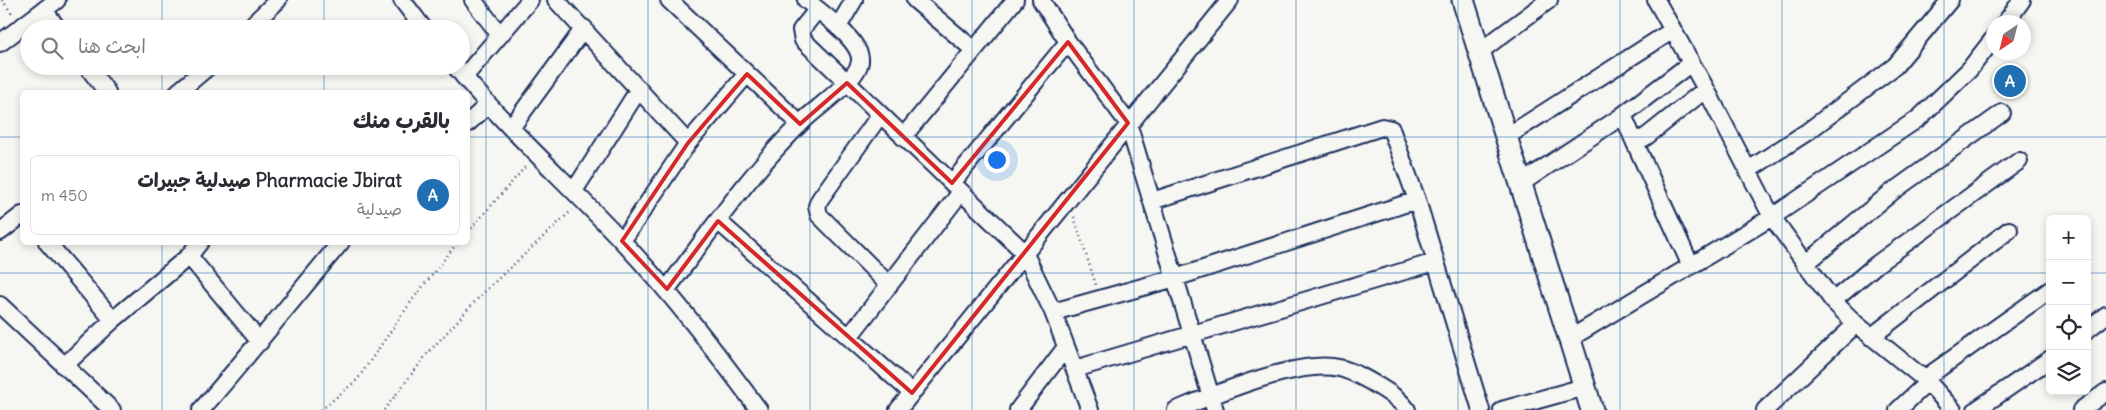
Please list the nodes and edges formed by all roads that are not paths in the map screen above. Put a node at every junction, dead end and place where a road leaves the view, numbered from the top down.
1 (278, 0) edge
2 (402, 0) edge
3 (473, 0) edge
4 (530, 0) edge
5 (556, 0) edge
6 (669, 0) edge
7 (854, 0) edge
8 (1015, 0) edge
9 (1041, 0) edge
10 (1230, 0) edge
11 (1463, 0) edge
12 (1549, 0) edge
13 (1657, 0) edge
14 (1950, 0) edge
15 (2022, 0) edge
16 (920, 1) edge
17 (50, 5) edge
18 (812, 5) edge
19 (2011, 15) edge
20 (30, 20) edge
21 (55, 20) edge
22 (257, 20) edge
23 (417, 20) edge
24 (838, 27) junction
25 (20, 28) edge
26 (584, 28) junction
27 (1673, 30) junction
28 (500, 35) junction
29 (1068, 42) junction
30 (0, 43) edge
31 (1986, 48) edge
32 (974, 50) junction
33 (1479, 52) junction
34 (470, 62) edge
35 (1692, 63) junction
36 (747, 74) junction
37 (94, 75) edge
38 (198, 75) edge
39 (462, 75) edge
40 (847, 82) junction
41 (639, 89) junction
42 (1706, 89) junction
43 (105, 90) edge
44 (180, 90) edge
45 (488, 105) junction
46 (2002, 113) dead end
47 (880, 115) junction
48 (1618, 118) junction
49 (470, 120) edge
50 (1128, 123) junction
51 (800, 124) junction
52 (511, 128) junction
53 (903, 137) junction
54 (1506, 138) junction
55 (688, 142) junction
56 (1635, 143) junction
57 (2019, 161) dead end
58 (1748, 171) junction
59 (1520, 184) junction
60 (956, 188) junction
61 (578, 196) junction
62 (1417, 200) junction
63 (1152, 201) junction
64 (20, 217) edge
65 (1772, 217) junction
66 (718, 221) junction
67 (2009, 230) dead end
68 (0, 232) edge
69 (622, 241) junction
70 (50, 245) edge
71 (198, 245) edge
72 (338, 245) edge
73 (1024, 252) junction
74 (189, 256) junction
75 (1435, 262) junction
76 (1805, 264) junction
77 (1691, 266) junction
78 (1174, 278) junction
79 (889, 285) junction
80 (666, 289) junction
81 (2046, 293) edge
82 (1833, 301) junction
83 (0, 305) edge
84 (1053, 312) junction
85 (2106, 315) edge
86 (113, 320) junction
87 (1856, 324) junction
88 (2091, 327) edge
89 (1192, 336) junction
90 (1872, 336) junction
91 (849, 337) junction
92 (1569, 339) junction
93 (260, 342) junction
94 (1066, 347) junction
95 (2046, 362) edge
96 (64, 366) junction
97 (1075, 369) junction
98 (1926, 380) junction
99 (1584, 387) junction
100 (2106, 392) edge
101 (912, 393) junction
102 (1213, 403) edge
103 (1020, 408) edge
104 (112, 410) edge
105 (201, 410) edge
106 (759, 410) edge
107 (898, 410) edge
108 (1090, 410) edge
109 (1176, 410) edge
110 (1407, 410) edge
111 (1481, 410) edge
112 (1502, 410) edge
113 (1592, 410) edge
114 (1765, 410) edge
115 (1898, 410) edge
116 (1953, 410) edge
117 (1976, 410) edge
118 (2081, 410) edge

1 - 22 street
2 - 23 street
3 - 28 street
4 - 28 street
5 - 26 street
6 - 36 street
7 - 24 street
8 - 32 street
9 - 29 street
10 - 50 street
11 - 33 main road
12 - 33 street
13 - 27 street
14 - 58 street
15 - 19 street
16 - 32 street
17 - 20 street
17 - 21 street
18 - 24 street
18 - 40 street
24 - 40 street
25 - 30 street
26 - 41 street
26 - 52 street
27 - 35 street
27 - 54 street
28 - 34 street
29 - 50 street
29 - 60 street
31 - 65 street
32 - 53 street
33 - 54 main road
35 - 42 street
35 - 48 street
36 - 51 street
36 - 55 street
37 - 43 street
38 - 44 street
39 - 45 street
40 - 47 street
40 - 51 street
41 - 55 street
41 - 61 street
42 - 56 street
42 - 58 street
45 - 49 street
45 - 52 street
46 - 76 street
47 - 53 street
47 - 79 street
48 - 56 street
48 - 59 street
50 - 63 street
50 - 73 street
51 - 66 street
52 - 61 street
53 - 60 street
54 - 59 main road
55 - 69 street
56 - 77 street
57 - 82 street
58 - 65 street
59 - 92 main road
60 - 73 street
60 - 79 street
61 - 69 street
62 - 63 street
62 - 75 street
62 - 78 street
63 - 78 street
64 - 68 street
65 - 76 street
65 - 77 street
66 - 80 street
66 - 91 street
67 - 90 street
69 - 80 street
70 - 86 street
71 - 74 street
72 - 93 street
73 - 84 street
73 - 101 street
74 - 86 street
74 - 93 street
75 - 89 street
75 - 111 street
76 - 82 street
77 - 92 street
78 - 84 street
78 - 89 street
79 - 91 street
80 - 106 street
81 - 98 street
82 - 87 street
83 - 96 street
84 - 94 street
85 - 88 street
86 - 96 street
87 - 90 street
87 - 114 street
89 - 97 street
89 - 102 street
90 - 98 street
91 - 101 street
92 - 99 main road
93 - 105 street
94 - 97 street
94 - 103 street
95 - 117 street
96 - 104 street
97 - 108 street
98 - 115 street
98 - 116 street
99 - 112 street
99 - 113 main road
100 - 118 street
101 - 107 street
102 - 109 street
102 - 110 street

